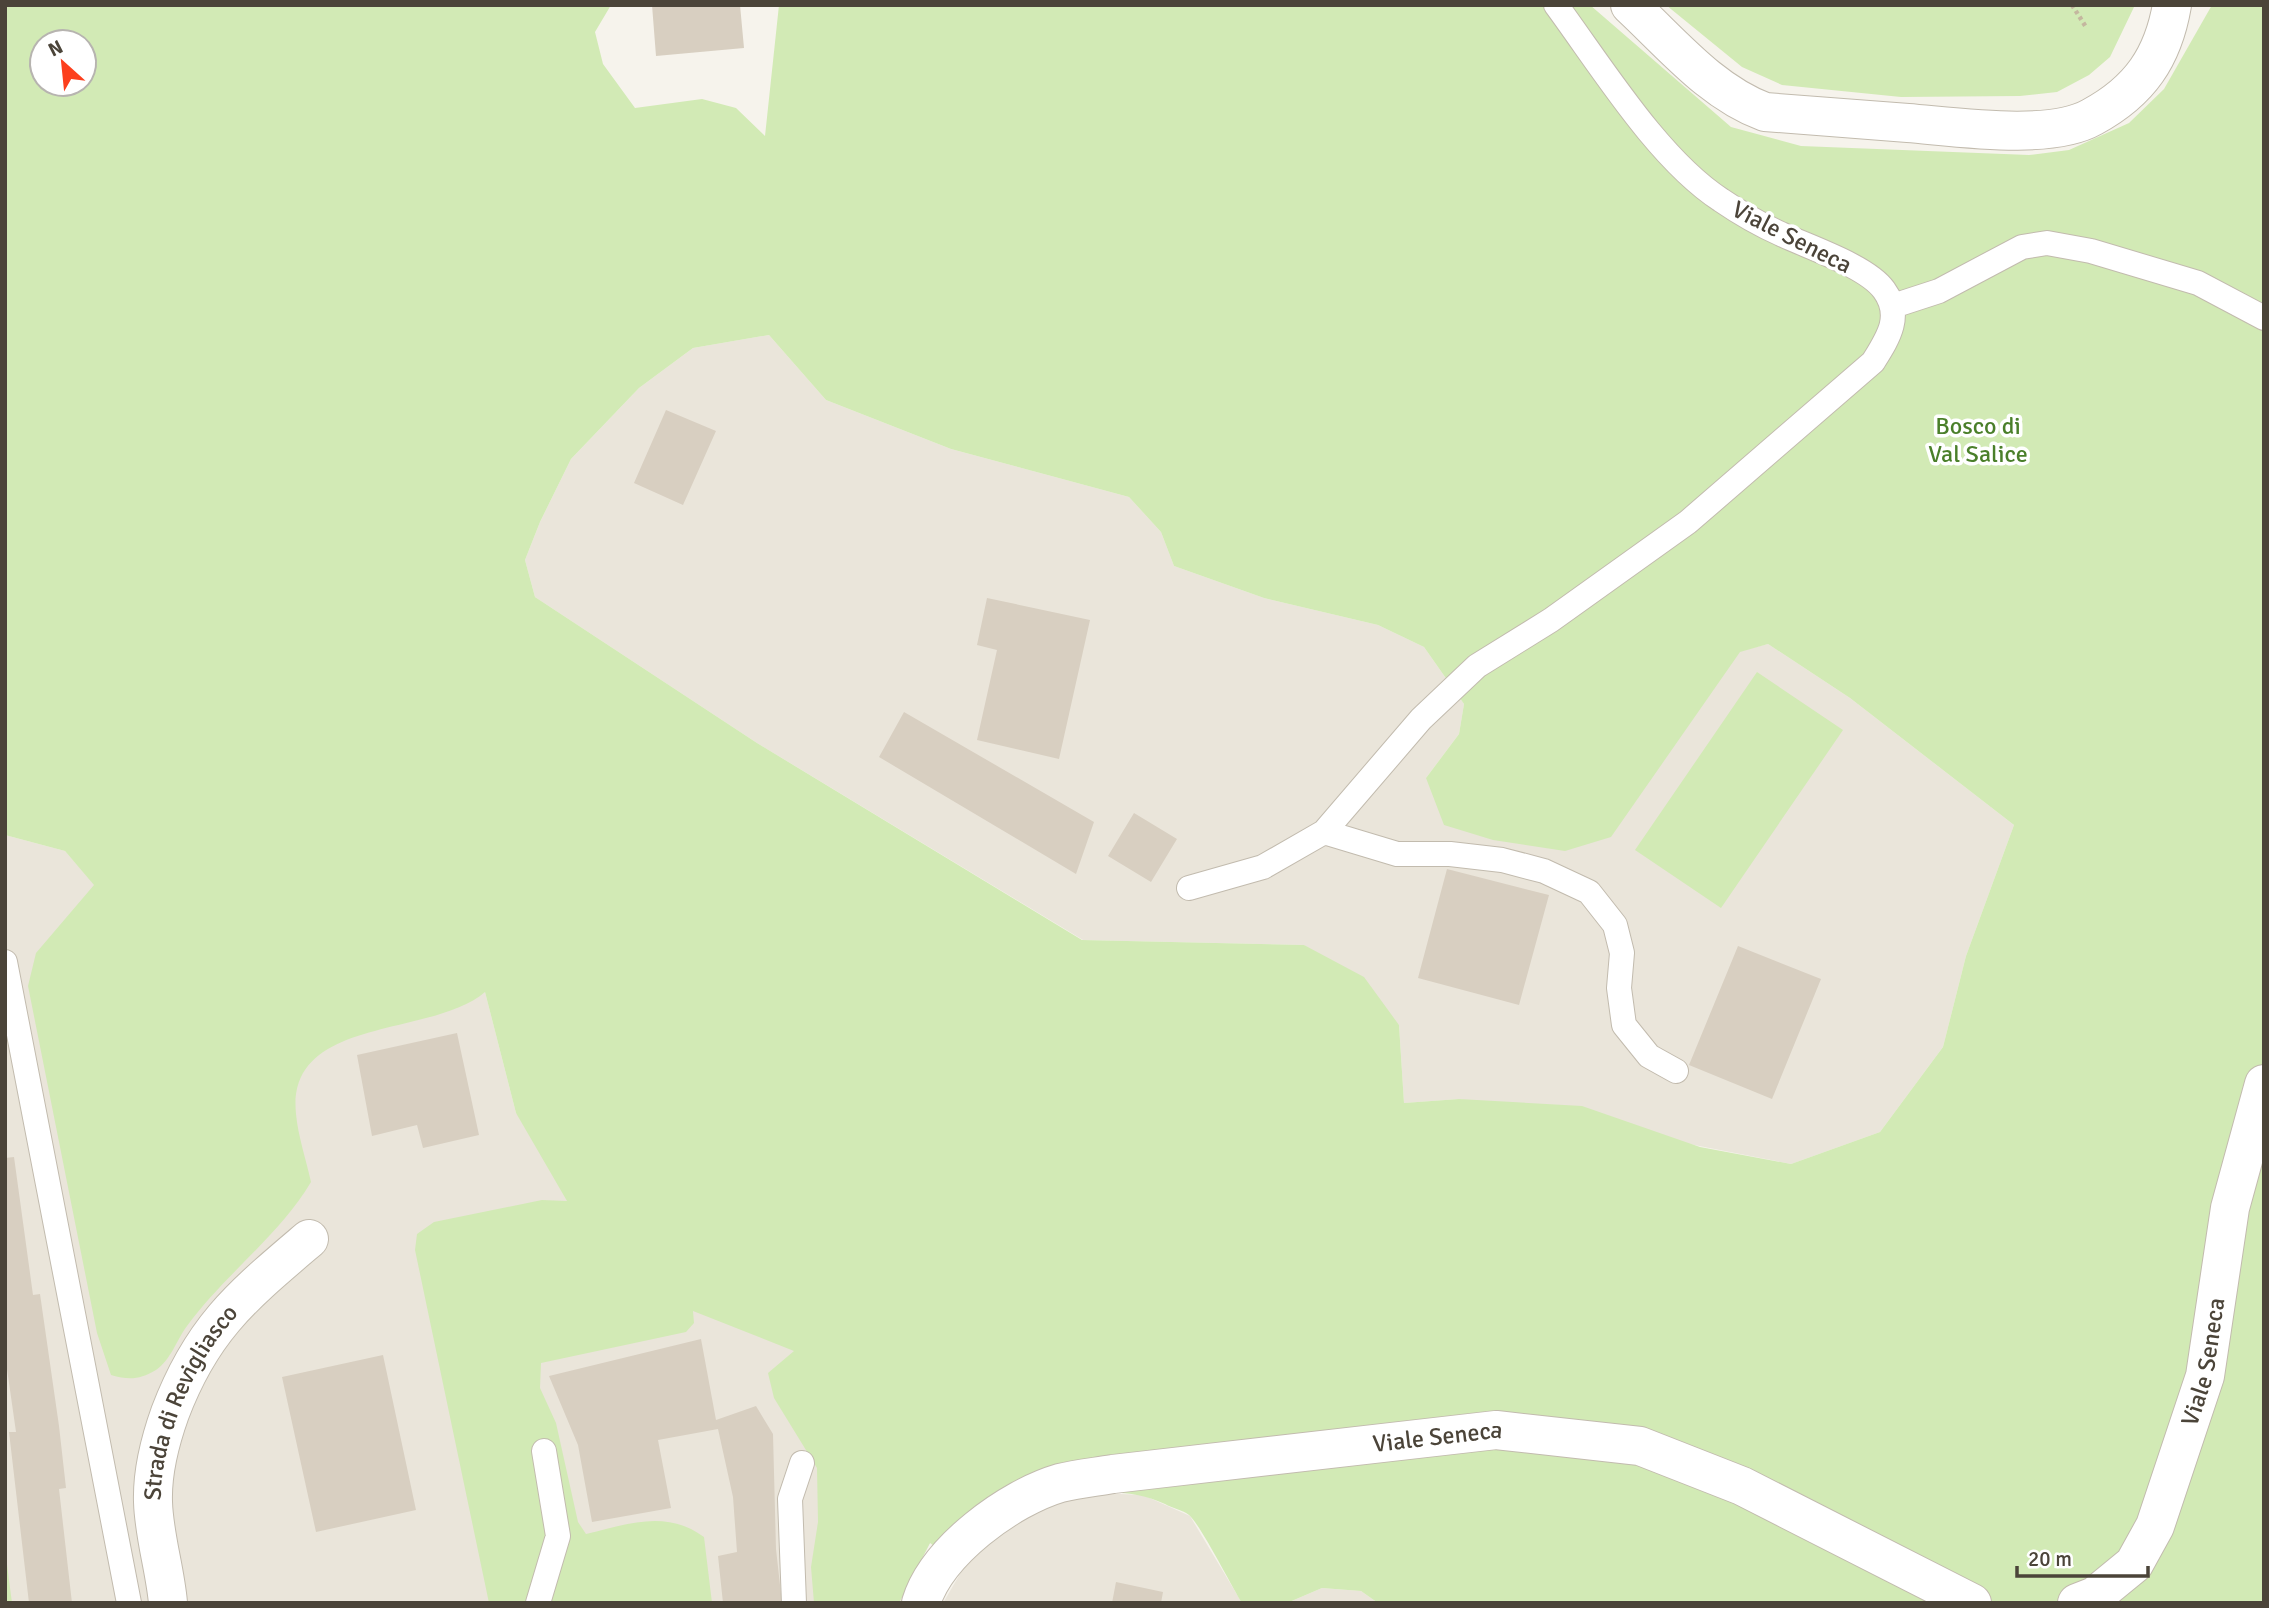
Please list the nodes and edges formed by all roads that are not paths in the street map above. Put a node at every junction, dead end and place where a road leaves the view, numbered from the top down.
1 (1556, 5) edge
2 (1630, 5) edge
3 (2172, 5) edge
4 (1894, 306) junction
5 (2264, 318) edge
6 (1324, 832) junction
7 (1189, 888) dead end
8 (5, 962) edge
9 (1676, 1071) dead end
10 (2264, 1084) edge
11 (309, 1239) dead end
12 (544, 1451) dead end
13 (802, 1463) dead end
14 (129, 1603) edge
15 (168, 1603) edge
16 (538, 1603) edge
17 (794, 1603) edge
18 (921, 1603) edge
19 (1972, 1603) edge
20 (2077, 1603) edge

1 - 4 lane, Viale Seneca
2 - 3 street
4 - 5 lane
4 - 6 lane
6 - 7 lane
6 - 9 lane
8 - 14 lane
10 - 20 street, Viale Seneca
11 - 15 street, Strada di Revigliasco
12 - 16 lane
13 - 17 lane
18 - 19 street, Viale Seneca

